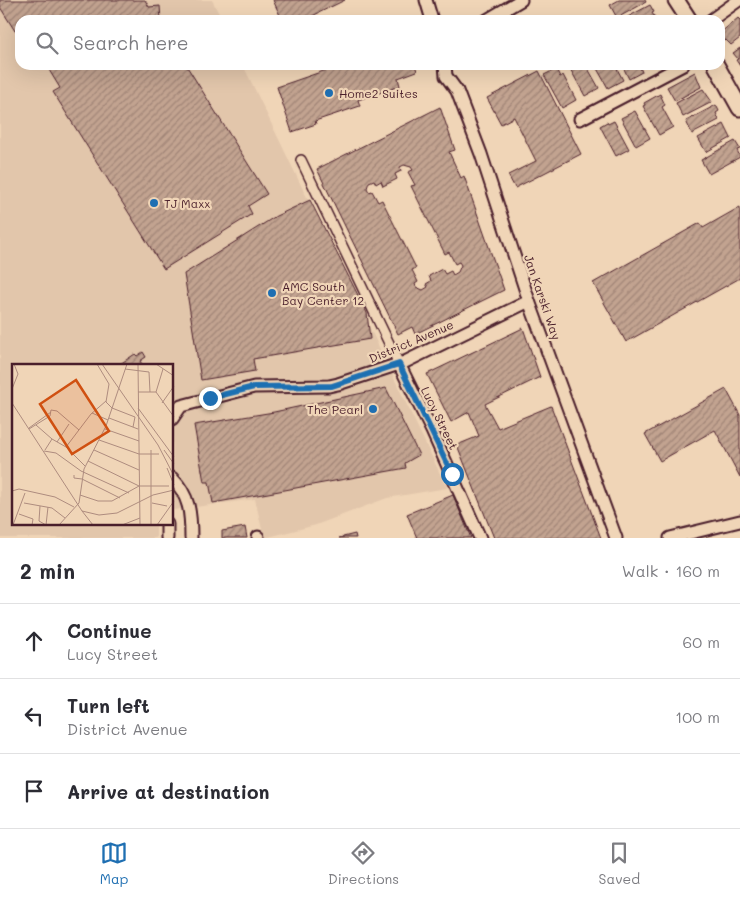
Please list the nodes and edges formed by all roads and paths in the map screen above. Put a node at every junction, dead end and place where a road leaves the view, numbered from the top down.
1 (426, 0) edge
2 (521, 0) edge
3 (676, 0) edge
4 (739, 0) edge
5 (430, 15) edge
6 (496, 15) edge
7 (686, 15) edge
8 (718, 15) edge
9 (445, 70) edge
10 (673, 70) edge
11 (719, 70) edge
12 (740, 108) edge
13 (580, 119) dead end
14 (301, 160) dead end
15 (529, 302) junction
16 (399, 364) junction
17 (174, 416) edge
18 (174, 480) edge
19 (740, 521) edge
20 (191, 538) edge
21 (480, 538) edge
22 (616, 538) edge
23 (670, 538) edge

1 - 5 street
2 - 6 street
3 - 7 main road
4 - 8 street
9 - 15 street, Jan Karski Way
10 - 13 street
11 - 12 main road
14 - 16 street
15 - 16 street, District Avenue
15 - 22 street, Jan Karski Way
16 - 17 street, District Avenue
16 - 21 street, Lucy Street
18 - 20 street
19 - 23 street

